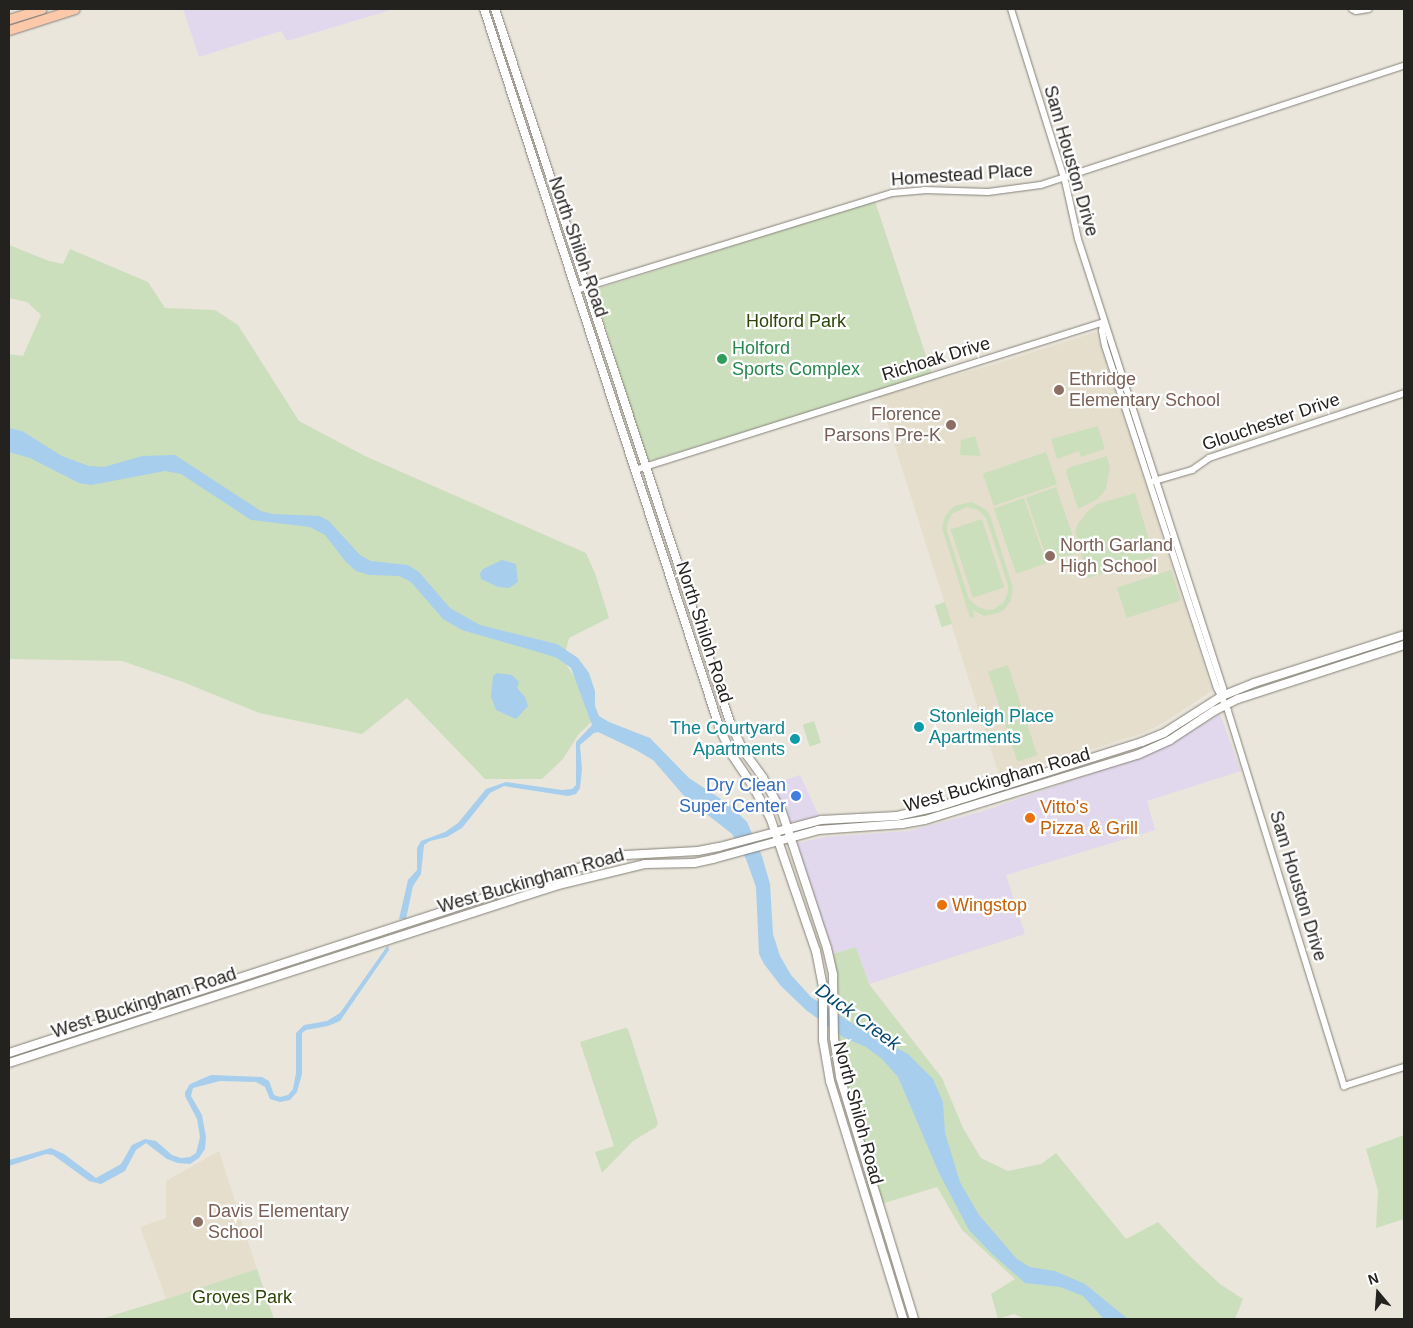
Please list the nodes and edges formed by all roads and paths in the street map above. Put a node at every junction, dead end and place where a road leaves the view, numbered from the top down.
1 (42, 9) edge
2 (75, 9) edge
3 (484, 9) edge
4 (495, 9) edge
5 (1010, 9) edge
6 (1352, 9) edge
7 (1369, 9) edge
8 (9, 19) edge
9 (9, 30) edge
10 (1404, 66) edge
11 (1063, 178) junction
12 (588, 287) junction
13 (577, 290) junction
14 (1104, 322) junction
15 (620, 387) junction
16 (610, 390) junction
17 (1404, 393) edge
18 (646, 466) junction
19 (634, 470) junction
20 (1153, 481) junction
21 (1404, 635) edge
22 (1404, 645) edge
23 (1222, 696) junction
24 (1225, 705) junction
25 (1173, 728) junction
26 (1176, 736) junction
27 (1120, 750) junction
28 (1124, 759) junction
29 (960, 800) junction
30 (962, 808) junction
31 (863, 817) junction
32 (863, 826) junction
33 (788, 828) junction
34 (776, 832) junction
35 (791, 836) junction
36 (778, 840) junction
37 (343, 945) junction
38 (349, 952) junction
39 (834, 1038) junction
40 (823, 1040) junction
41 (9, 1052) edge
42 (9, 1063) edge
43 (1404, 1067) edge
44 (881, 1210) junction
45 (870, 1214) junction
46 (913, 1317) edge
47 (903, 1318) edge

1 - 8 main road
2 - 9 main road
3 - 13 main road, North Shiloh Road
4 - 12 main road, North Shiloh Road
5 - 11 street, Sam Houston Drive
6 - 7 street
10 - 11 street, Homestead Place
11 - 12 street, Homestead Place
11 - 14 street, Sam Houston Drive
12 - 13 street, Homestead Place
12 - 15 main road, North Shiloh Road
13 - 16 main road, North Shiloh Road
14 - 18 street, Richoak Drive
14 - 20 street, Sam Houston Drive
15 - 16 main road
15 - 18 main road, North Shiloh Road
16 - 19 main road, North Shiloh Road
17 - 20 street, Glouchester Drive
18 - 19 street, Richoak Drive
18 - 33 main road, North Shiloh Road
19 - 34 main road, North Shiloh Road
20 - 23 street, Sam Houston Drive
21 - 23 main road, West Buckingham Road
22 - 24 main road, West Buckingham Road
23 - 24 street, Sam Houston Drive
23 - 25 main road, West Buckingham Road
24 - 26 main road, West Buckingham Road
24 - 43 street, Sam Houston Drive
25 - 26 main road
25 - 27 main road, West Buckingham Road
26 - 28 main road, West Buckingham Road
27 - 28 main road
27 - 29 main road, West Buckingham Road
28 - 30 main road, West Buckingham Road
29 - 30 main road
29 - 31 main road, West Buckingham Road
30 - 32 main road, West Buckingham Road
31 - 32 main road
31 - 33 main road, West Buckingham Road
32 - 35 main road, West Buckingham Road
33 - 34 main road, West Buckingham Road
33 - 35 main road, North Shiloh Road
34 - 36 main road, North Shiloh Road
34 - 37 main road, West Buckingham Road
35 - 36 main road, West Buckingham Road
35 - 39 main road, North Shiloh Road
36 - 38 main road, West Buckingham Road
36 - 40 main road, North Shiloh Road
37 - 38 main road
37 - 41 main road, West Buckingham Road
38 - 42 main road, West Buckingham Road
39 - 40 main road
39 - 44 main road, North Shiloh Road
40 - 45 main road, North Shiloh Road
44 - 45 main road
44 - 46 main road, North Shiloh Road
45 - 47 main road, North Shiloh Road
46 - 47 main road

